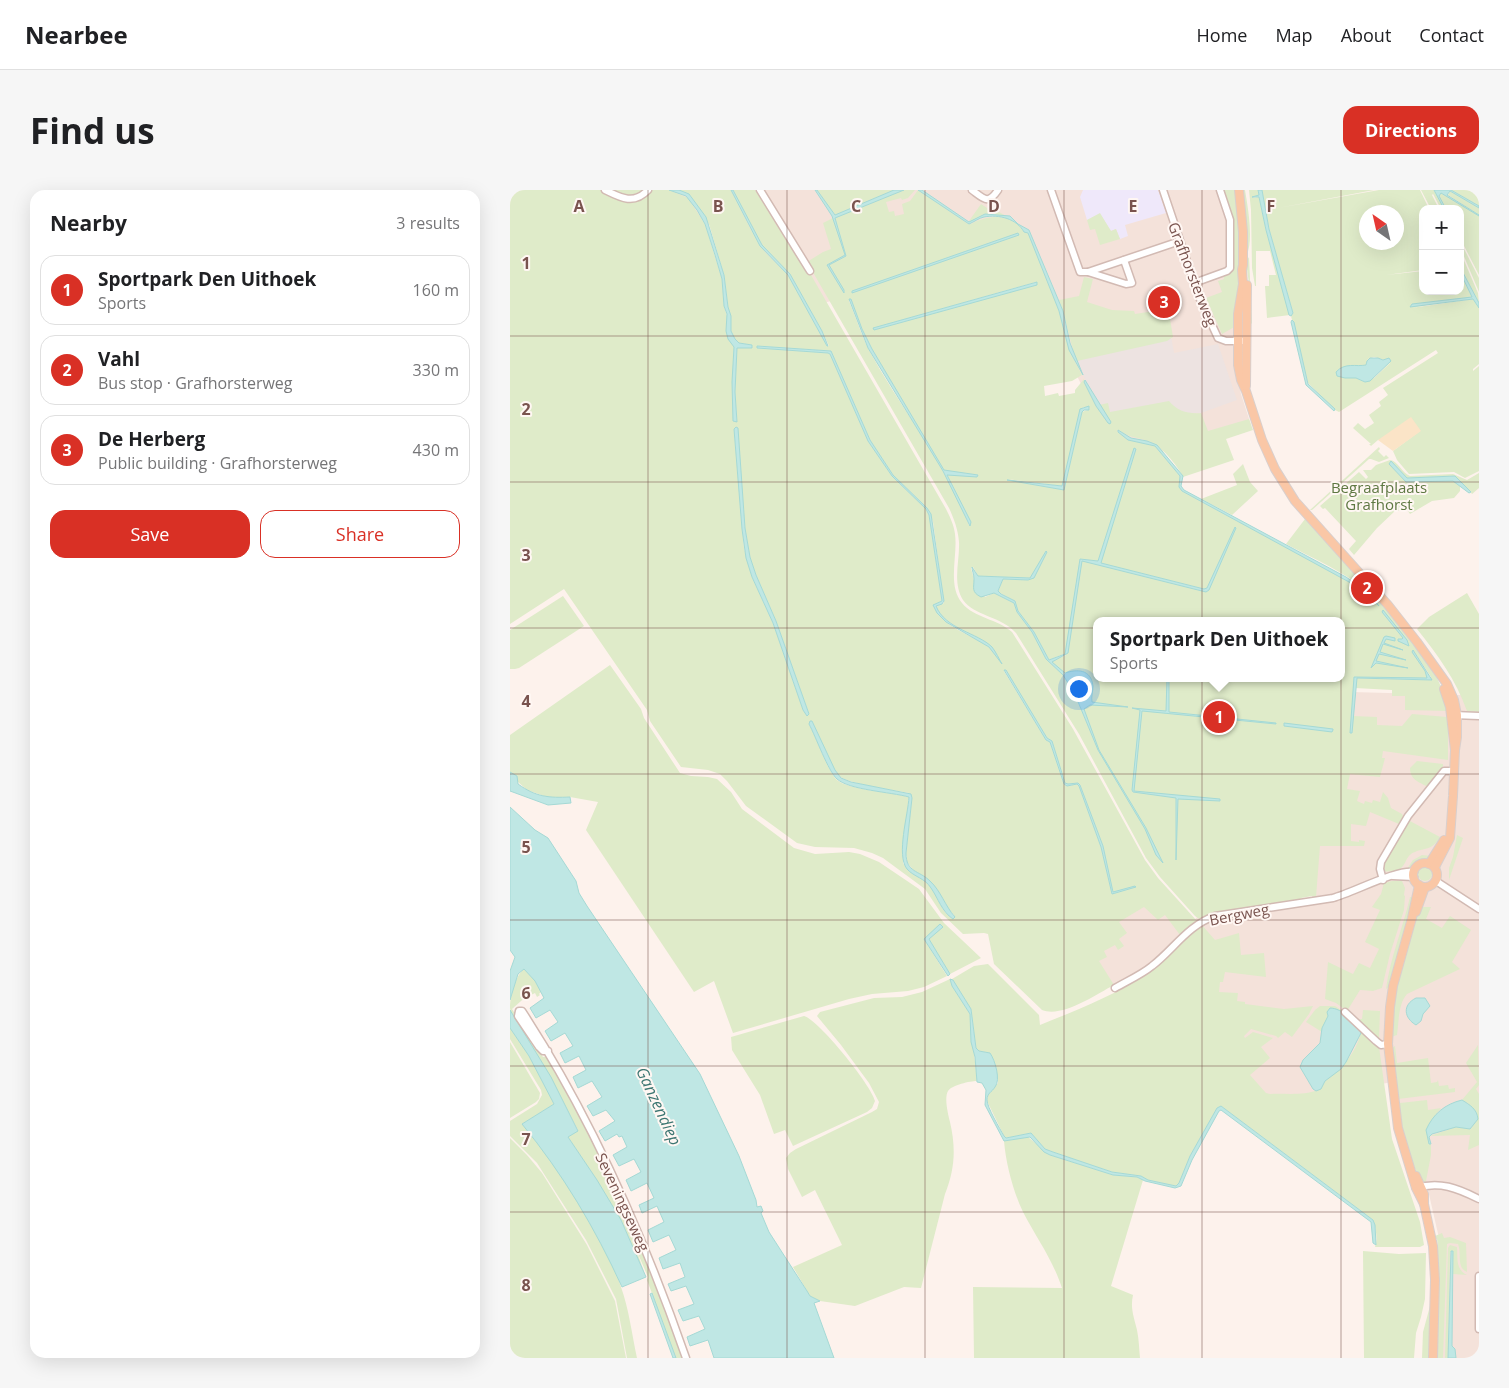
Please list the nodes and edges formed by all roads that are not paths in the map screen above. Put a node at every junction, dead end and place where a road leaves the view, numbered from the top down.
1 (605, 190) edge
2 (648, 190) edge
3 (760, 190) edge
4 (972, 190) edge
5 (998, 190) edge
6 (1052, 190) edge
7 (1163, 190) edge
8 (1220, 190) edge
9 (1239, 190) edge
10 (1180, 242) junction
11 (1124, 260) junction
12 (810, 271) dead end
13 (1088, 272) junction
14 (1194, 283) junction
15 (1242, 341) junction
16 (1454, 715) junction
17 (1479, 716) edge
18 (1454, 771) junction
19 (1432, 865) junction
20 (1414, 874) junction
21 (1383, 880) junction
22 (1436, 881) junction
23 (1422, 886) junction
24 (1479, 909) edge
25 (1115, 988) dead end
26 (1345, 1012) dead end
27 (1388, 1044) junction
28 (548, 1051) junction
29 (1418, 1187) junction
30 (1479, 1199) edge
31 (1478, 1276) edge
32 (1479, 1329) edge
33 (686, 1358) edge
34 (1433, 1358) edge

1 - 2 street
3 - 12 street
4 - 5 street
6 - 13 street
7 - 10 street, Grafhorsterweg
8 - 14 street
9 - 15 main road, Grafhorsterweg
10 - 11 street
10 - 14 street, Grafhorsterweg
11 - 13 street
11 - 13 street
14 - 15 street, Grafhorsterweg
15 - 16 main road, Grafhorsterweg
16 - 17 street
16 - 18 main road, Grafhorsterweg
18 - 19 main road, Grafhorsterweg
18 - 21 street
19 - 20 main road
19 - 22 main road
20 - 21 street, Bergweg
20 - 23 main road
21 - 25 street, Bergweg
22 - 23 main road
22 - 24 street
23 - 27 main road
26 - 27 street
27 - 29 main road
28 - 28 street, Seveningseweg
28 - 33 street, Seveningseweg
29 - 30 street
29 - 34 main road
31 - 32 street

